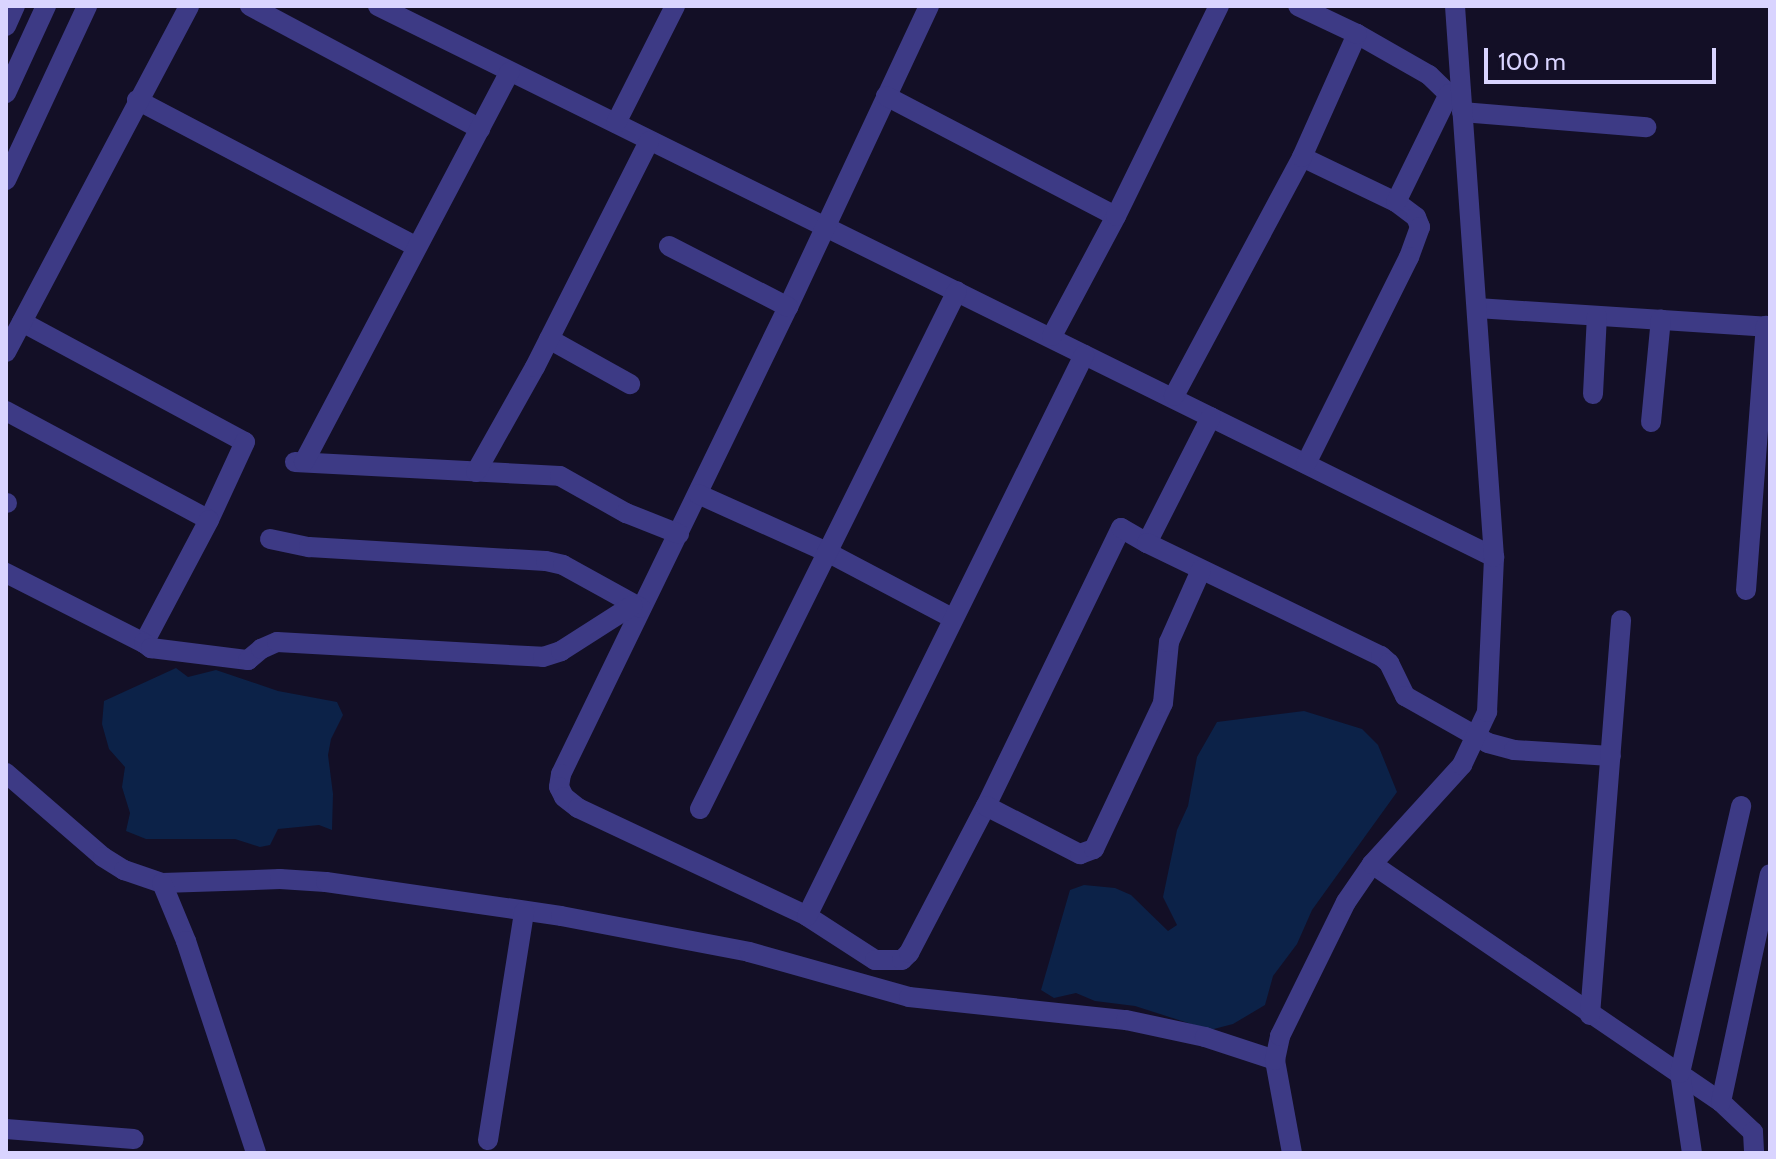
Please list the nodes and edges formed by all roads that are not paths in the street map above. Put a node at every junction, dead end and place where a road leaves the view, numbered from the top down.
1 (46, 6) edge
2 (87, 6) edge
3 (189, 6) edge
4 (250, 6) edge
5 (379, 6) edge
6 (675, 6) edge
7 (929, 6) edge
8 (1219, 6) edge
9 (1298, 6) edge
10 (1455, 6) edge
11 (1357, 34) junction
12 (510, 72) junction
13 (6, 93) edge
14 (886, 96) junction
15 (1457, 99) junction
16 (137, 100) junction
17 (616, 123) junction
18 (1646, 127) dead end
19 (480, 129) junction
20 (649, 141) junction
21 (1302, 157) junction
22 (6, 180) edge
23 (1396, 202) junction
24 (1116, 216) junction
25 (826, 228) junction
26 (669, 246) dead end
27 (417, 247) junction
28 (957, 291) junction
29 (788, 307) junction
30 (1477, 308) junction
31 (1597, 316) junction
32 (1661, 319) junction
33 (22, 322) junction
34 (1768, 326) edge
35 (1052, 336) junction
36 (549, 339) junction
37 (6, 352) edge
38 (1084, 355) junction
39 (630, 384) dead end
40 (1593, 394) dead end
41 (1174, 396) junction
42 (6, 411) edge
43 (1211, 417) junction
44 (1651, 422) dead end
45 (1306, 464) junction
46 (476, 472) junction
47 (698, 494) junction
48 (209, 520) junction
49 (679, 534) junction
50 (270, 539) dead end
51 (1147, 543) junction
52 (827, 552) junction
53 (1494, 557) junction
54 (1201, 570) junction
55 (6, 573) edge
56 (1746, 590) dead end
57 (637, 607) junction
58 (952, 618) junction
59 (1621, 620) dead end
60 (144, 643) junction
61 (1478, 737) junction
62 (1611, 756) junction
63 (6, 773) edge
64 (986, 806) junction
65 (1741, 806) dead end
66 (700, 809) dead end
67 (1372, 864) junction
68 (1770, 874) edge
69 (162, 883) junction
70 (524, 912) junction
71 (807, 916) junction
72 (1590, 1015) junction
73 (1275, 1060) junction
74 (1680, 1073) junction
75 (1721, 1102) junction
76 (6, 1129) edge
77 (134, 1139) dead end
78 (488, 1140) dead end
79 (256, 1153) edge
80 (1292, 1153) edge
81 (1692, 1153) edge
82 (1754, 1153) edge

1 - 13 street
2 - 22 street
3 - 16 street
4 - 19 street
5 - 12 street
6 - 17 street
7 - 14 street
8 - 24 street
9 - 11 street
10 - 15 street
11 - 15 street
11 - 21 street
12 - 17 street
12 - 19 street
14 - 24 street
14 - 25 street
15 - 18 street
15 - 23 street
15 - 30 street
16 - 27 street
16 - 33 street
17 - 20 street
19 - 27 street
20 - 25 street
20 - 36 street
21 - 23 street
21 - 41 street
23 - 45 street
24 - 35 street
25 - 28 street
25 - 29 street
26 - 29 street
27 - 46 street
28 - 35 street
28 - 52 street
29 - 47 street
30 - 31 street
30 - 53 street
31 - 32 street
31 - 40 street
32 - 34 street
32 - 44 street
33 - 37 street
33 - 48 street
34 - 56 street
35 - 38 street
36 - 39 street
36 - 46 street
38 - 41 street
38 - 58 street
41 - 43 street
42 - 48 street
43 - 45 street
43 - 51 street
45 - 53 street
46 - 49 street
47 - 49 street
47 - 52 street
48 - 60 street
49 - 57 street
50 - 57 street
51 - 54 street
51 - 64 street
52 - 58 street
52 - 66 street
53 - 61 street
54 - 61 street
54 - 64 street
55 - 60 street
57 - 60 street
57 - 71 street
58 - 71 street
59 - 62 street
61 - 62 street
61 - 67 street
62 - 72 street
63 - 69 street
64 - 71 street
65 - 74 street
67 - 72 street
67 - 73 street
68 - 75 street
69 - 70 street
69 - 79 street
70 - 73 street
70 - 78 street
72 - 74 street
73 - 80 street
74 - 75 street
74 - 81 street
75 - 82 street
76 - 77 street

